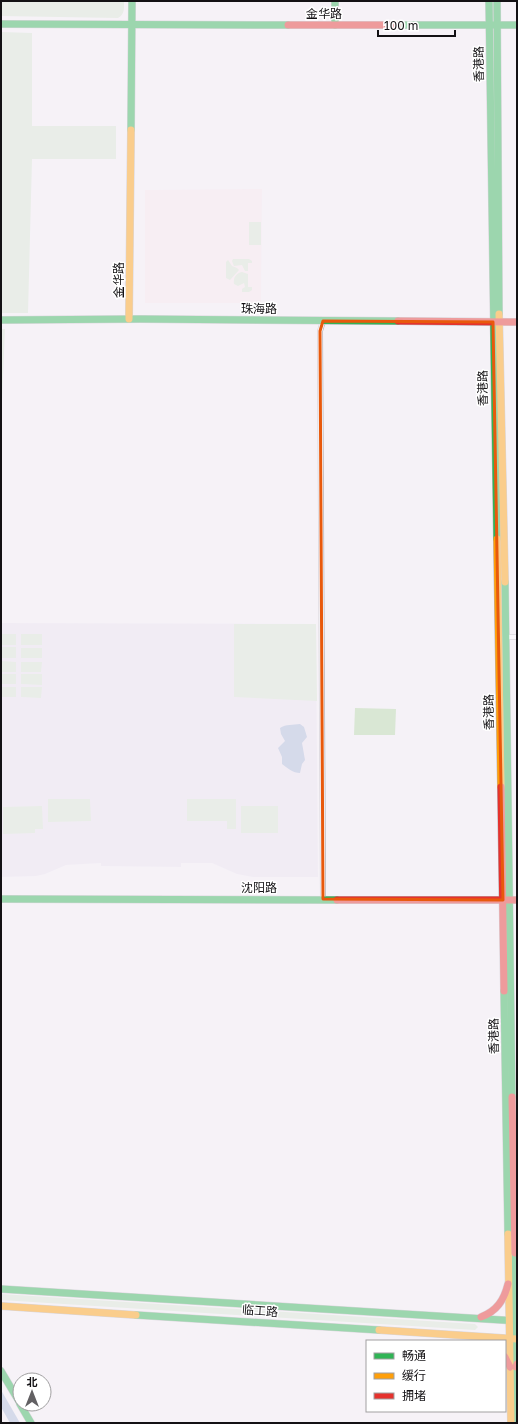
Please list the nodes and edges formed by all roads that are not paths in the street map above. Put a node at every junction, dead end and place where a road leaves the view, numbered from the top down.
1 (132, 1) edge
2 (335, 1) edge
3 (489, 1) edge
4 (497, 1) edge
5 (1, 24) edge
6 (334, 24) junction
7 (132, 25) junction
8 (489, 25) junction
9 (498, 25) junction
10 (517, 25) edge
11 (129, 319) junction
12 (1, 320) edge
13 (323, 321) junction
14 (496, 322) junction
15 (517, 322) edge
16 (502, 637) junction
17 (517, 637) edge
18 (1, 899) edge
19 (323, 899) junction
20 (510, 900) edge
21 (512, 1284) junction
22 (1, 1289) edge
23 (517, 1296) edge
24 (1, 1306) edge
25 (479, 1318) junction
26 (514, 1320) edge
27 (482, 1336) junction
28 (514, 1338) edge
29 (488, 1340) edge
30 (506, 1358) edge
31 (514, 1366) edge
32 (1, 1371) edge
33 (12, 1390) edge
34 (25, 1412) edge
35 (517, 1419) edge
36 (31, 1423) edge
37 (511, 1423) edge

1 - 7 main road, 金华路
2 - 6 main road
3 - 8 main road, 香港路
4 - 9 main road, 香港路
5 - 7 main road, 金华路
6 - 7 main road, 金华路
6 - 8 main road, 金华路
7 - 11 main road, 金华路
8 - 9 main road, 金华路
8 - 14 main road, 香港路
9 - 10 main road, 金华路
9 - 14 main road, 香港路
11 - 12 main road, 珠海路
11 - 13 main road, 珠海路
13 - 14 main road, 珠海路
13 - 19 street
14 - 15 main road, 珠海路
14 - 16 main road, 香港路
16 - 17 street
16 - 20 main road, 香港路
18 - 19 main road, 沈阳路
19 - 20 main road, 沈阳路
20 - 21 main road, 香港路
21 - 23 main road
21 - 25 main road
21 - 26 main road, 香港路
22 - 25 main road, 临工路
24 - 27 main road, 临工路
25 - 26 main road, 临工路
26 - 28 main road, 香港路
27 - 28 main road, 临工路
27 - 29 main road
28 - 31 main road, 香港路
30 - 31 main road
31 - 35 main road, 香港路
31 - 37 main road, 香港路
32 - 33 main road
34 - 36 main road

